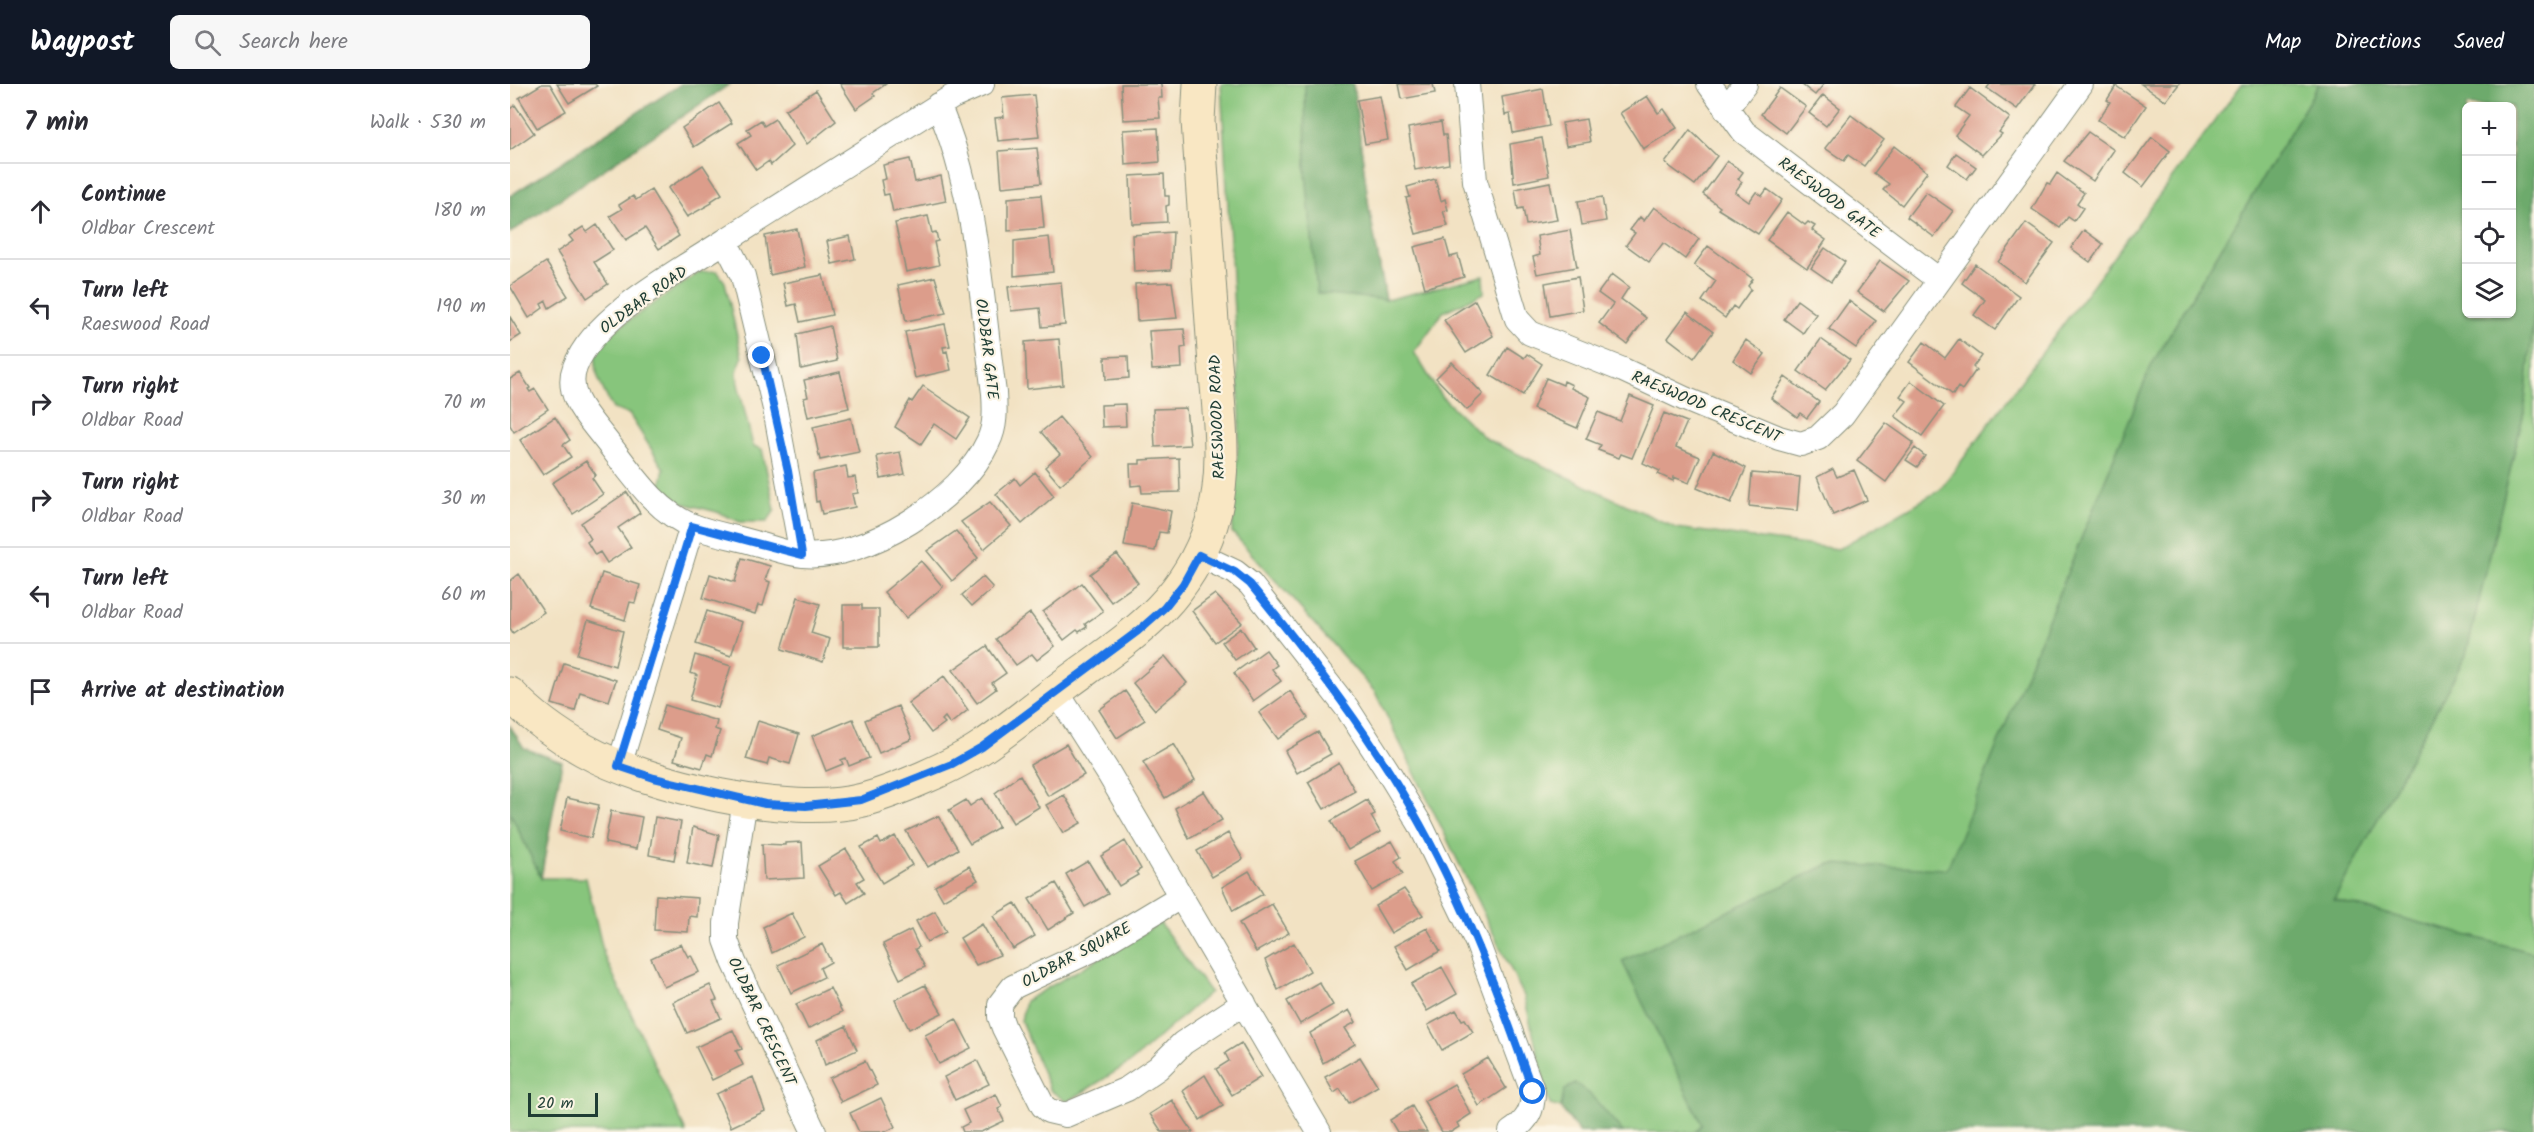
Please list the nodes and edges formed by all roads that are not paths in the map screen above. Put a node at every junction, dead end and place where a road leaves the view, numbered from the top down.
1 (982, 84) edge
2 (1200, 84) edge
3 (1467, 84) edge
4 (1709, 84) edge
5 (1744, 84) edge
6 (2081, 84) edge
7 (938, 105) junction
8 (1726, 109) junction
9 (725, 241) junction
10 (1939, 280) junction
11 (683, 520) junction
12 (802, 555) junction
13 (1199, 555) junction
14 (1056, 691) junction
15 (510, 694) edge
16 (618, 766) junction
17 (745, 800) junction
18 (1180, 897) junction
19 (1244, 1003) junction
20 (814, 1132) edge
21 (1319, 1132) edge
22 (1511, 1132) edge

1 - 7 street, OLDBAR ROAD
2 - 13 street, RAESWOOD ROAD
3 - 10 street, RAESWOOD CRESCENT
4 - 8 street, RAESWOOD GATE
5 - 8 street
6 - 10 street, RAESWOOD CRESCENT
7 - 9 street, OLDBAR ROAD
7 - 12 street, OLDBAR GATE
8 - 10 street, RAESWOOD GATE
9 - 11 street, OLDBAR ROAD
9 - 12 street
11 - 12 street
11 - 16 street
13 - 14 street, RAESWOOD ROAD
13 - 22 street
14 - 17 street, RAESWOOD ROAD
14 - 18 street
15 - 16 street, RAESWOOD ROAD
16 - 17 street, RAESWOOD ROAD
17 - 20 street, OLDBAR CRESCENT
18 - 19 street
18 - 19 street, OLDBAR SQUARE
19 - 21 street

